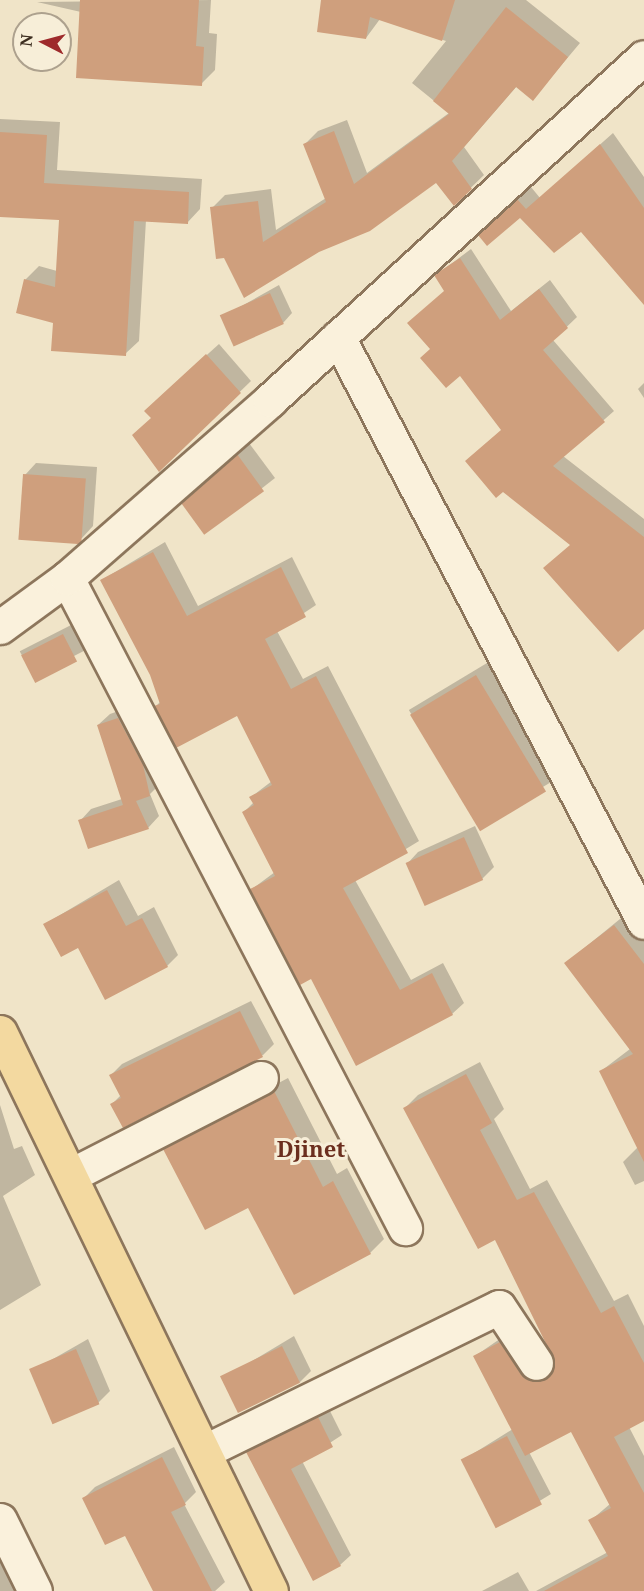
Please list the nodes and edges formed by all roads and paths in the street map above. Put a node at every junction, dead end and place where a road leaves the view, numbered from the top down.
1 (644, 57) edge
2 (338, 337) junction
3 (67, 578) junction
4 (0, 627) edge
5 (644, 922) edge
6 (0, 1032) edge
7 (261, 1078) dead end
8 (73, 1174) junction
9 (405, 1228) dead end
10 (536, 1364) dead end
11 (205, 1451) junction
12 (0, 1520) edge
13 (35, 1591) edge
14 (271, 1591) edge

1 - 2 street
2 - 3 street
2 - 5 street
3 - 4 street
3 - 9 street
6 - 8 main road
7 - 8 street
8 - 11 main road
10 - 11 street
11 - 14 main road
12 - 13 street

